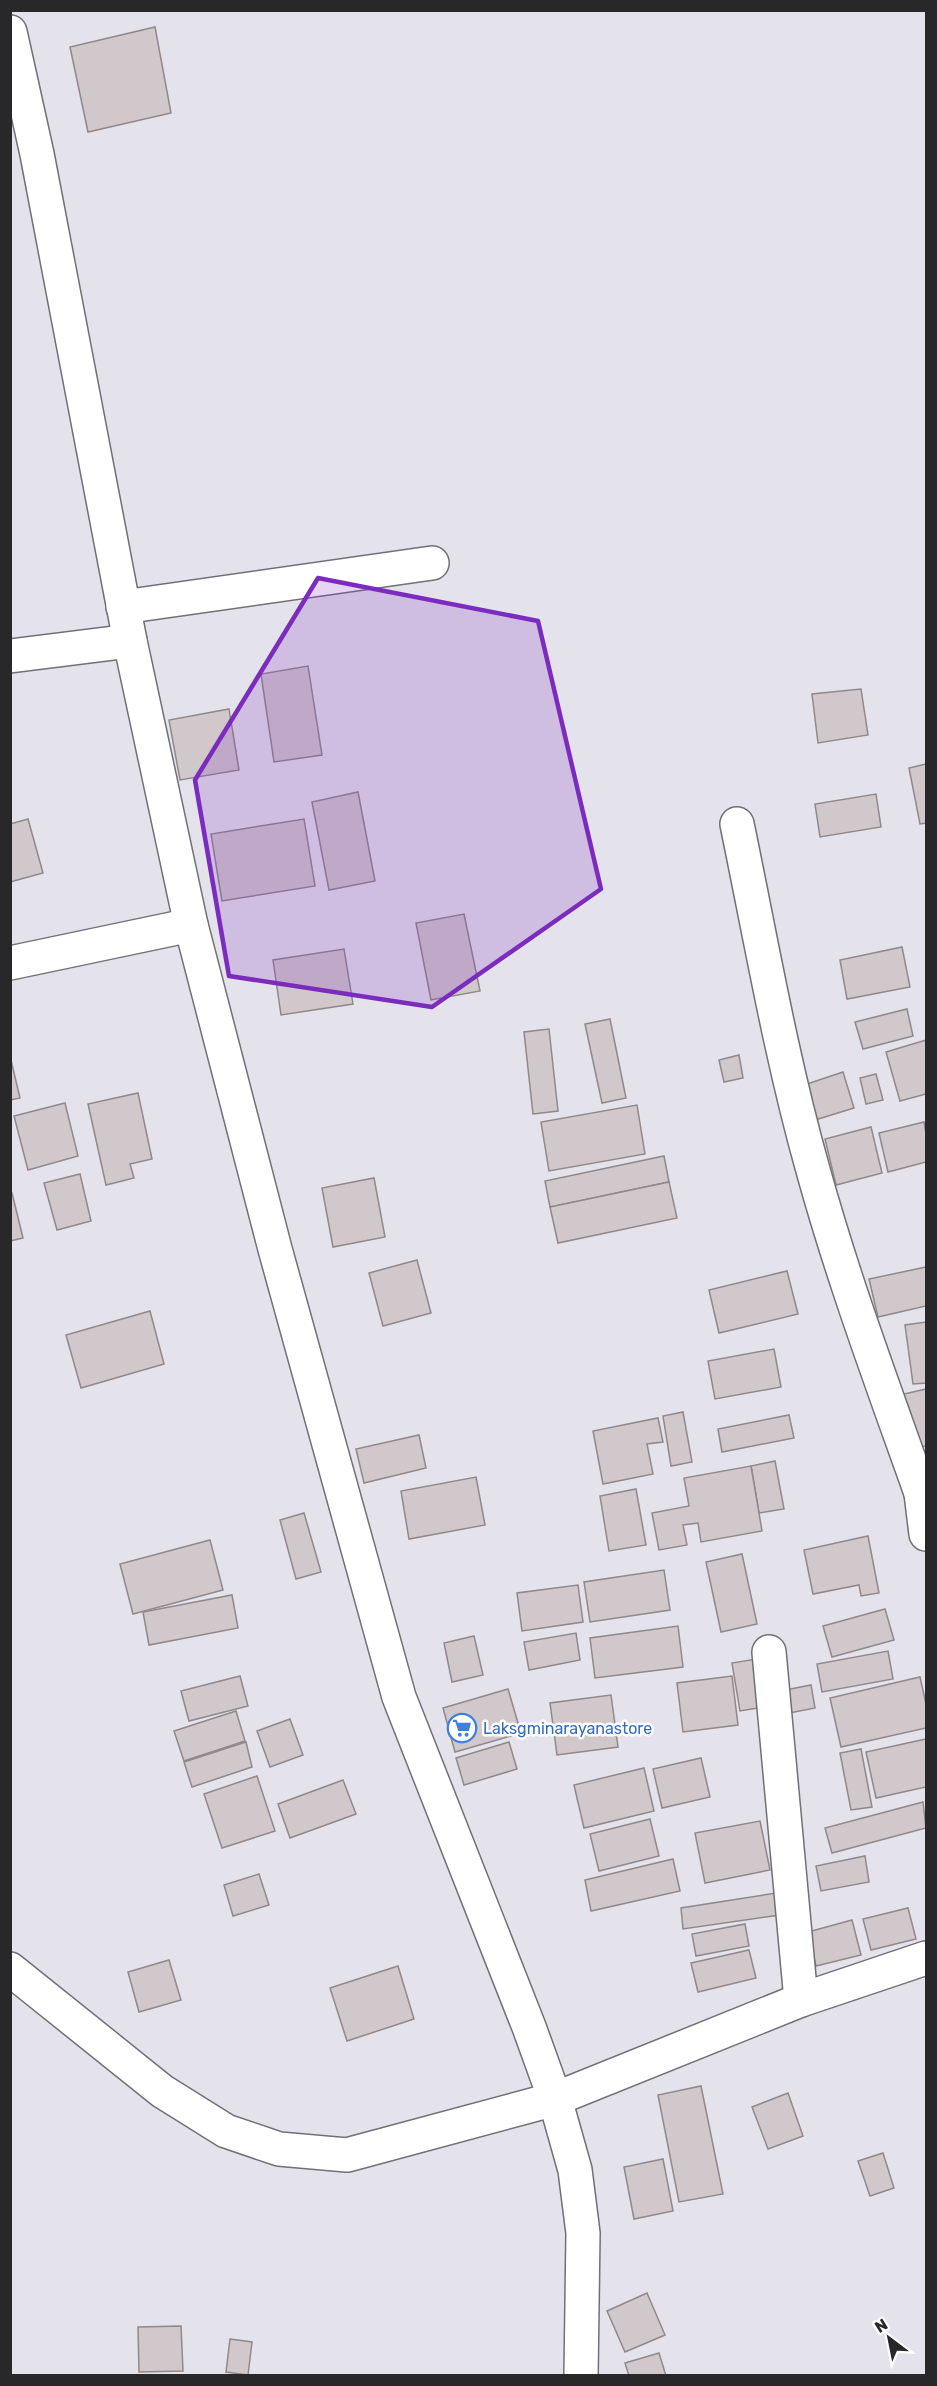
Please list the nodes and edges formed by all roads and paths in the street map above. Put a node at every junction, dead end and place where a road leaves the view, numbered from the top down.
1 (10, 32) edge
2 (432, 563) dead end
3 (123, 607) junction
4 (130, 641) junction
5 (10, 656) edge
6 (737, 824) dead end
7 (191, 926) junction
8 (10, 963) edge
9 (924, 1488) edge
10 (927, 1534) edge
11 (769, 1652) dead end
12 (927, 1958) edge
13 (10, 1969) edge
14 (801, 2000) junction
15 (555, 2099) junction
16 (581, 2376) edge

1 - 3 street
2 - 3 street
3 - 4 street
4 - 5 street
4 - 7 street
6 - 9 street
7 - 8 street
7 - 15 street
9 - 10 street
11 - 14 street
12 - 14 street
13 - 15 street
14 - 15 street
15 - 16 street

